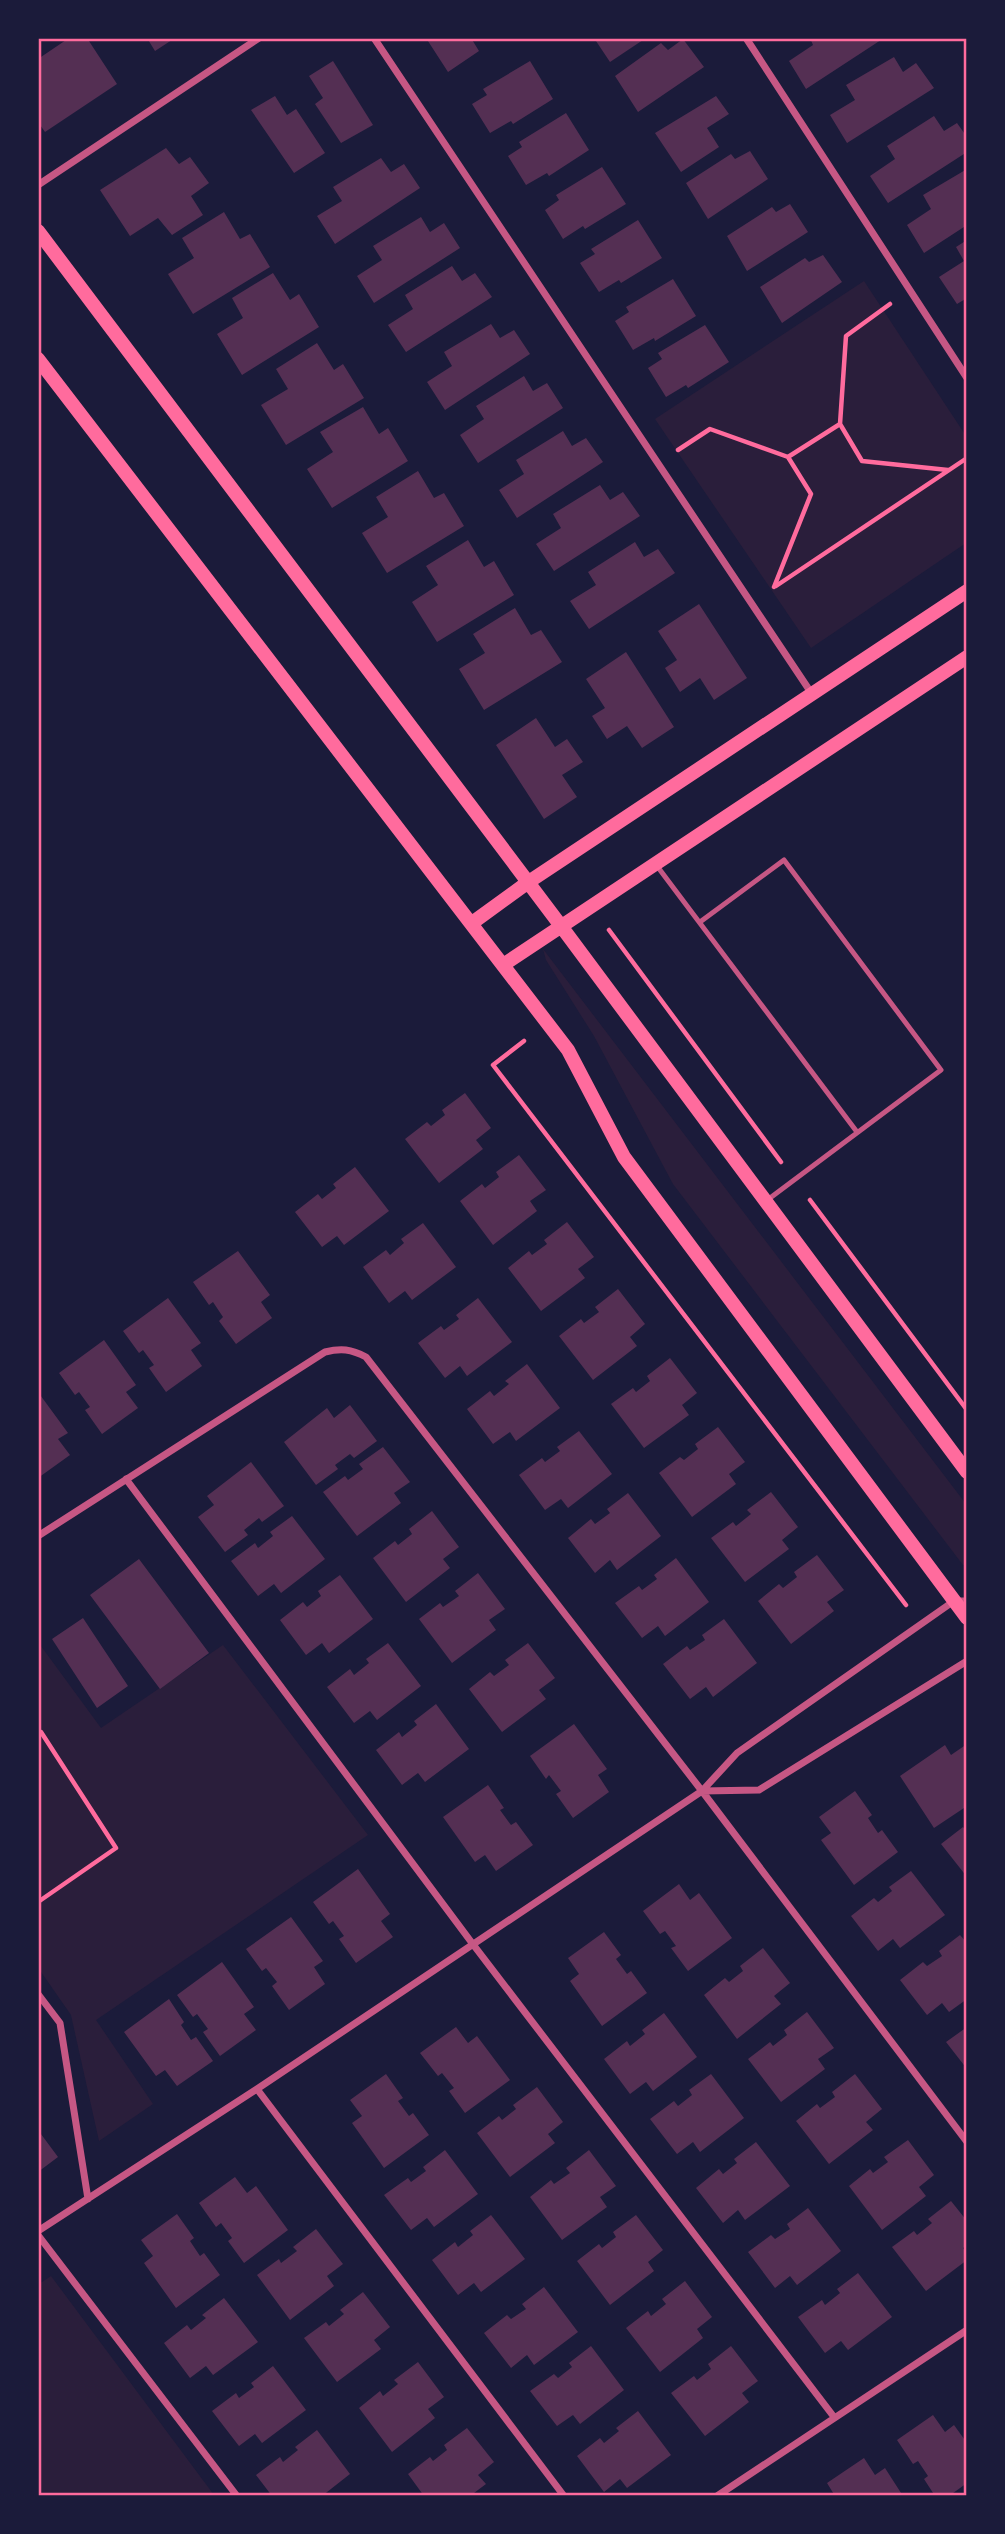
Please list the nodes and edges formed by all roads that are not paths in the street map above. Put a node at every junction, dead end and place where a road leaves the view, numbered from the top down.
1 (259, 38) edge
2 (374, 38) edge
3 (746, 38) edge
4 (38, 185) edge
5 (38, 231) edge
6 (38, 359) edge
7 (967, 378) edge
8 (967, 591) edge
9 (967, 657) edge
10 (812, 694) junction
11 (656, 863) junction
12 (527, 883) junction
13 (700, 922) junction
14 (471, 923) junction
15 (561, 926) junction
16 (503, 964) junction
17 (857, 1132) junction
18 (766, 1201) junction
19 (967, 1472) edge
20 (126, 1479) junction
21 (38, 1536) edge
22 (960, 1601) edge
23 (967, 1618) edge
24 (967, 1661) edge
25 (702, 1791) junction
26 (472, 1944) junction
27 (38, 1994) edge
28 (257, 2090) junction
29 (967, 2142) edge
30 (88, 2199) junction
31 (38, 2233) edge
32 (967, 2330) edge
33 (834, 2417) junction
34 (237, 2496) edge
35 (564, 2496) edge
36 (717, 2496) edge

1 - 4 street
2 - 10 street
3 - 7 street
5 - 12 main road
6 - 14 main road
8 - 10 main road
9 - 11 main road
10 - 12 main road
11 - 13 lane
11 - 15 main road
12 - 14 main road
12 - 15 main road
13 - 17 lane
13 - 17 lane
14 - 16 main road
15 - 16 main road
15 - 18 main road
16 - 22 main road
17 - 18 lane
18 - 19 main road
20 - 21 street
20 - 25 street
20 - 26 street
22 - 23 main road
22 - 25 street
24 - 25 street
25 - 26 street
25 - 29 street
26 - 28 street
26 - 33 street
27 - 30 street
28 - 30 street
28 - 35 street
30 - 31 street
31 - 34 street
32 - 33 street
33 - 36 street

